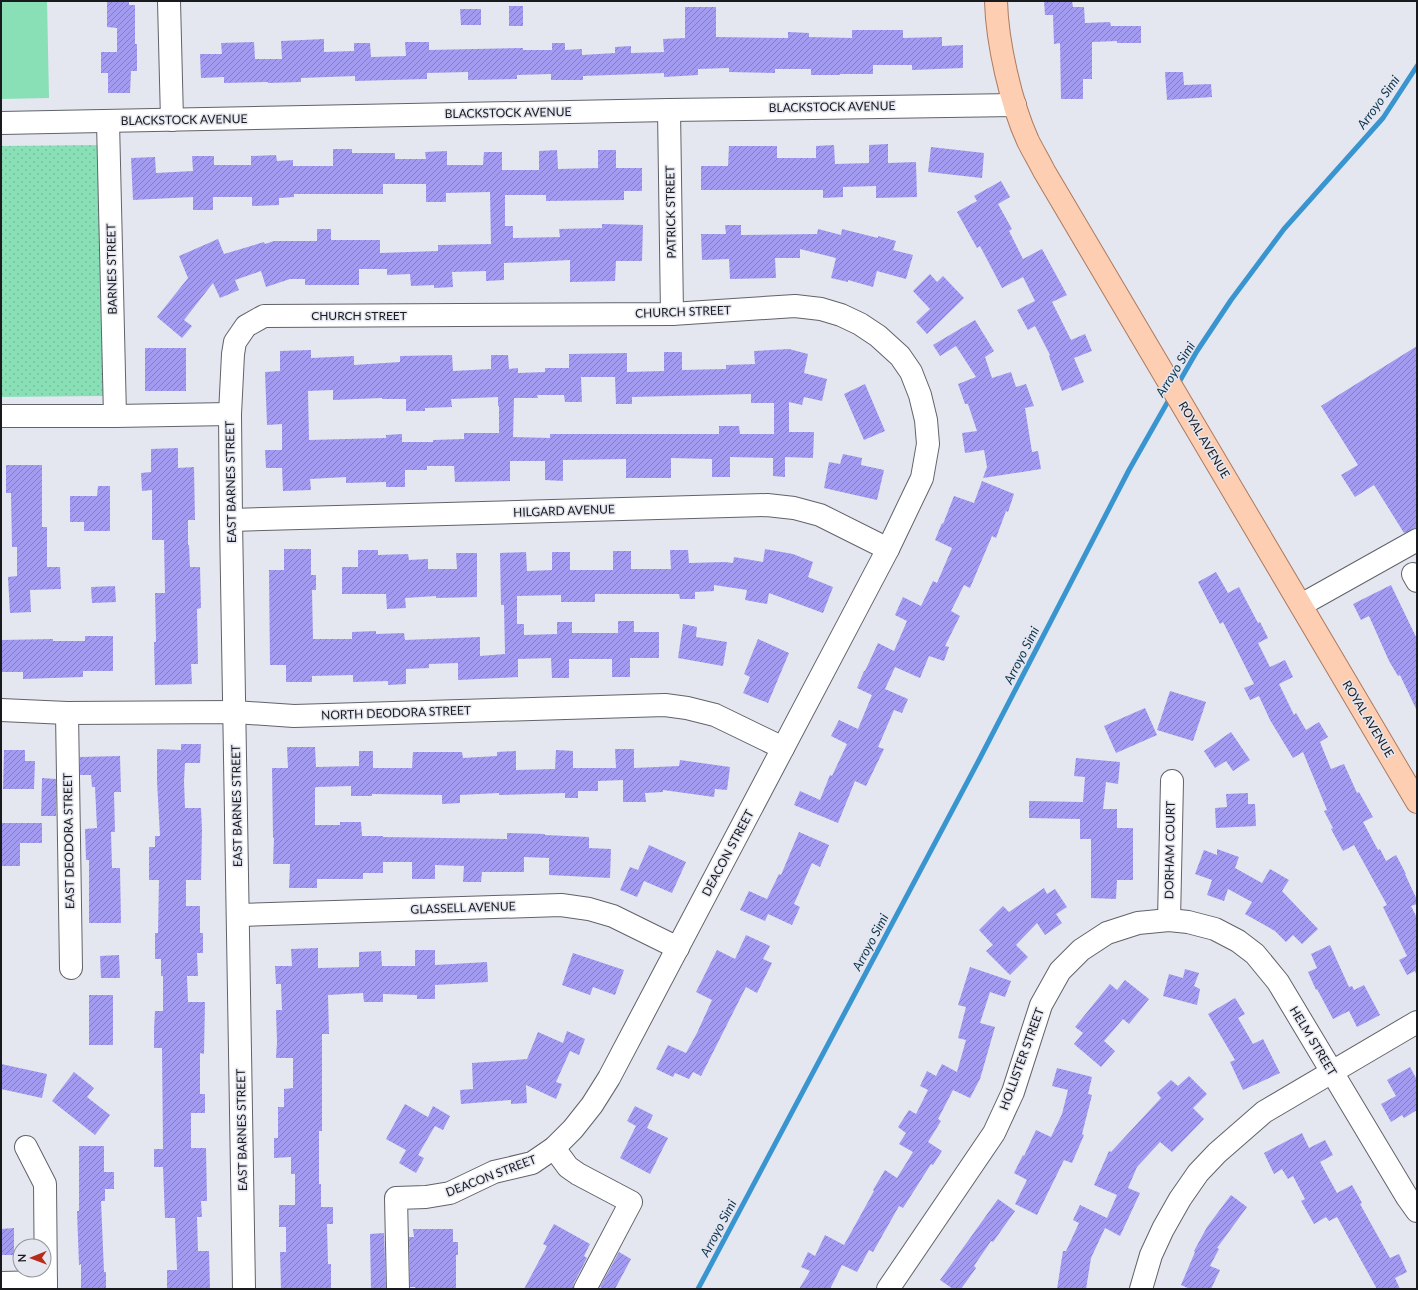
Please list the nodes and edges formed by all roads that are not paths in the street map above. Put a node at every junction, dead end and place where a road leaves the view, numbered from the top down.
1 (169, 1) edge
2 (996, 1) edge
3 (1015, 105) junction
4 (669, 110) junction
5 (172, 120) junction
6 (108, 122) junction
7 (1, 123) edge
8 (672, 314) junction
9 (246, 326) joint
10 (230, 414) junction
11 (1, 416) edge
12 (115, 416) junction
13 (231, 520) junction
14 (1417, 540) edge
15 (888, 549) junction
16 (1301, 605) junction
17 (1, 710) edge
18 (235, 712) junction
19 (67, 713) junction
20 (783, 748) junction
21 (1172, 781) dead end
22 (1417, 802) edge
23 (239, 915) junction
24 (1169, 920) junction
25 (678, 948) junction
26 (71, 968) dead end
27 (1417, 1022) edge
28 (1331, 1072) junction
29 (26, 1147) dead end
30 (554, 1148) junction
31 (1417, 1211) edge
32 (1, 1283) edge
33 (46, 1285) edge
34 (244, 1289) edge
35 (398, 1289) edge
36 (585, 1289) edge
37 (888, 1289) edge
38 (1141, 1289) edge

1 - 5 street
2 - 3 main road, ROYAL AVENUE
3 - 4 street, BLACKSTOCK AVENUE
3 - 16 main road, ROYAL AVENUE
4 - 5 street, BLACKSTOCK AVENUE
4 - 8 street, PATRICK STREET
5 - 6 street, BLACKSTOCK AVENUE
6 - 7 street, BLACKSTOCK AVENUE
6 - 12 street, BARNES STREET
8 - 9 street, CHURCH STREET
8 - 15 street, CHURCH STREET
9 - 10 street, EAST BARNES STREET
10 - 12 street
10 - 13 street, EAST BARNES STREET
11 - 12 street
13 - 15 street, HILGARD AVENUE
13 - 18 street, EAST BARNES STREET
14 - 16 street
15 - 20 street, DEACON STREET
16 - 22 main road, ROYAL AVENUE
17 - 19 street, NORTH DEODORA STREET
18 - 19 street, NORTH DEODORA STREET
18 - 20 street, NORTH DEODORA STREET
18 - 23 street, EAST BARNES STREET
19 - 26 street, EAST DEODORA STREET
20 - 25 street, DEACON STREET
21 - 24 street, DORHAM COURT
23 - 25 street, GLASSELL AVENUE
23 - 34 street, EAST BARNES STREET
24 - 28 street, HELM STREET
24 - 37 street, HOLLISTER STREET
25 - 30 street, DEACON STREET
27 - 28 street
28 - 31 street, HELM STREET
28 - 38 street
29 - 33 street
30 - 35 street, DEACON STREET
30 - 36 street
32 - 33 street

